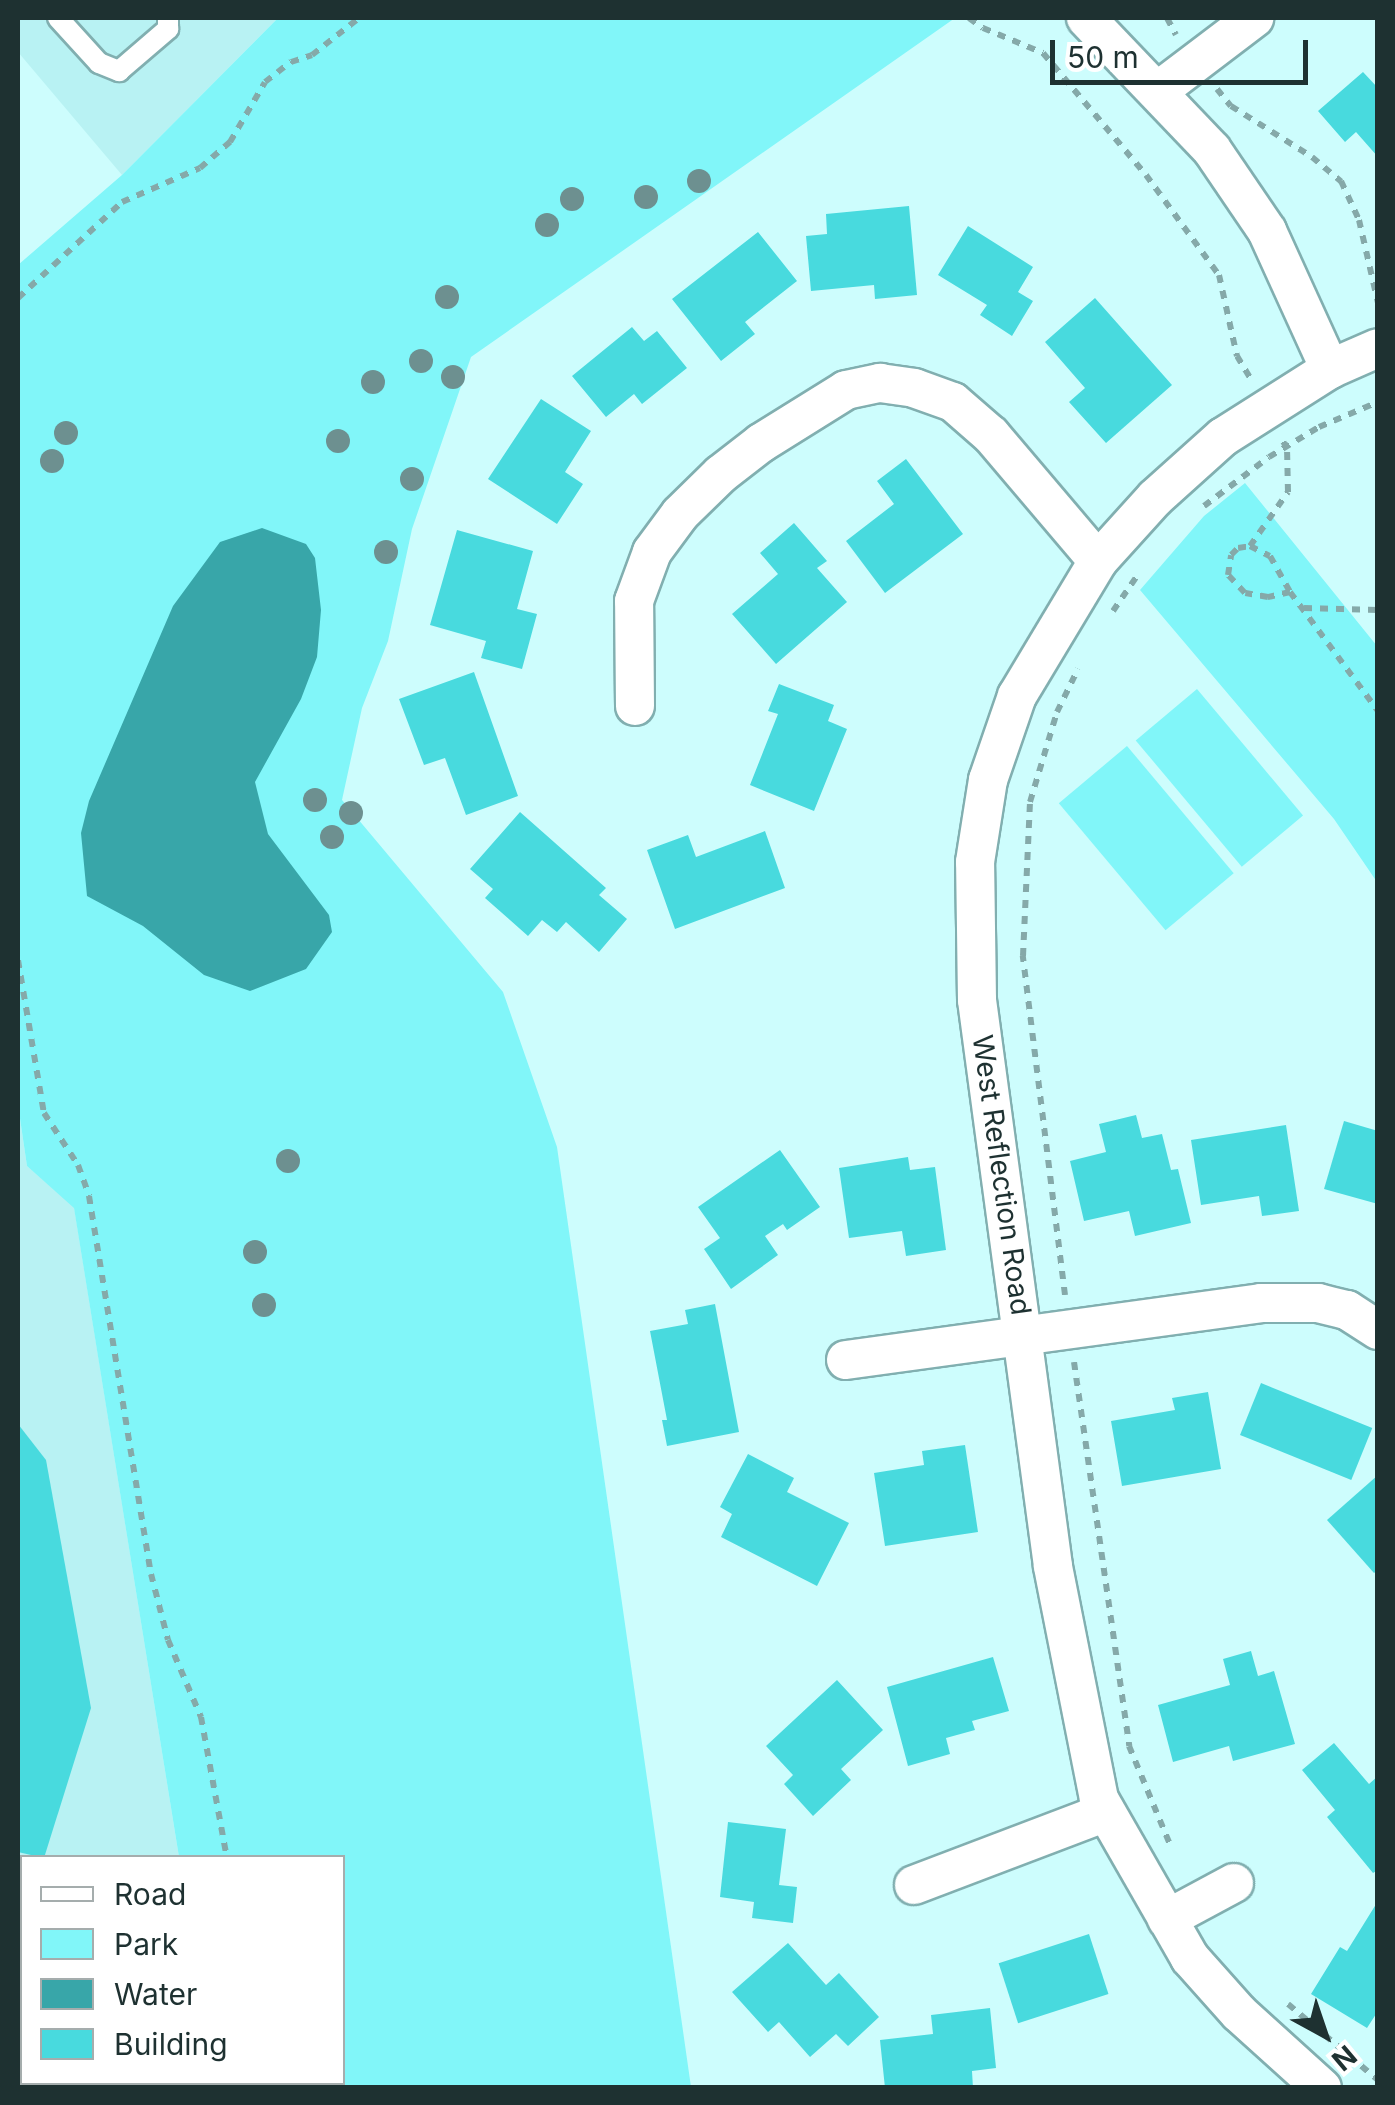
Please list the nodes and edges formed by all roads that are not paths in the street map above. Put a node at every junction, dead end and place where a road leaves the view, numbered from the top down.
1 (58, 18) edge
2 (168, 18) edge
3 (1086, 18) edge
4 (1254, 18) edge
5 (1158, 91) junction
6 (1378, 348) edge
7 (1330, 369) junction
8 (1098, 561) junction
9 (635, 706) dead end
10 (1378, 1330) edge
11 (1024, 1336) junction
12 (846, 1360) dead end
13 (1106, 1812) junction
14 (914, 1885) dead end
15 (1218, 1891) road end
16 (1167, 1919) junction
17 (1322, 2088) edge

1 - 2 lane
3 - 5 street
4 - 5 street
5 - 7 street
6 - 7 street, West Reflection Road
7 - 8 street, West Reflection Road
8 - 9 street
8 - 11 street, West Reflection Road
10 - 11 street
11 - 12 street
11 - 13 street, West Reflection Road
13 - 14 street
13 - 16 street, West Reflection Road
15 - 16 street
16 - 17 street, West Reflection Road

